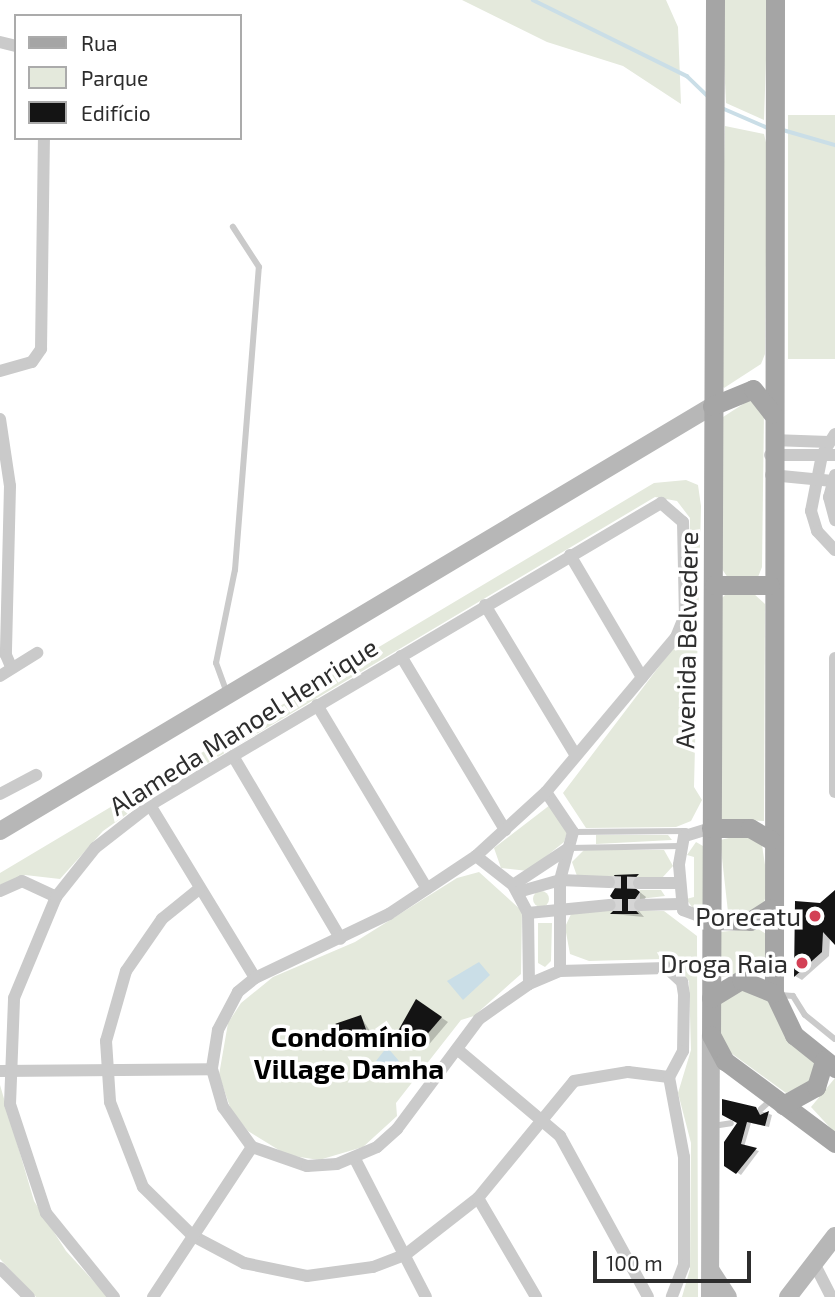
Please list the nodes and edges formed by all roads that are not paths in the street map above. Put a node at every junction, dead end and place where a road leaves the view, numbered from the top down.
1 (715, 0) edge
2 (775, 0) edge
3 (44, 140) edge
4 (233, 227) dead end
5 (0, 371) edge
6 (712, 406) junction
7 (773, 414) junction
8 (0, 419) edge
9 (666, 434) junction
10 (832, 438) edge
11 (712, 441) junction
12 (771, 447) junction
13 (829, 455) edge
14 (771, 475) junction
15 (834, 478) edge
16 (815, 480) junction
17 (835, 520) edge
18 (835, 550) edge
19 (570, 555) junction
20 (714, 585) junction
21 (770, 585) junction
22 (485, 605) junction
23 (37, 653) dead end
24 (401, 656) junction
25 (835, 658) edge
26 (11, 667) junction
27 (0, 676) edge
28 (642, 677) junction
29 (227, 693) junction
30 (834, 699) edge
31 (317, 705) junction
32 (233, 756) junction
33 (576, 756) junction
34 (36, 775) dead end
35 (545, 792) junction
36 (835, 792) edge
37 (0, 794) edge
38 (150, 805) junction
39 (505, 830) junction
40 (701, 830) junction
41 (0, 831) edge
42 (573, 832) junction
43 (771, 840) junction
44 (680, 846) junction
45 (569, 848) junction
46 (475, 856) junction
47 (560, 880) junction
48 (609, 882) tunnel mouth
49 (639, 883) tunnel mouth
50 (680, 883) junction
51 (199, 889) junction
52 (427, 889) junction
53 (516, 889) junction
54 (0, 891) edge
55 (56, 897) junction
56 (680, 904) junction
57 (610, 905) tunnel mouth
58 (640, 905) tunnel mouth
59 (770, 908) junction
60 (559, 909) junction
61 (528, 914) junction
62 (711, 920) junction
63 (341, 939) junction
64 (560, 971) junction
65 (254, 978) junction
66 (529, 984) junction
67 (774, 994) junction
68 (711, 998) junction
69 (711, 1035) junction
70 (835, 1039) edge
71 (457, 1049) junction
72 (830, 1064) edge
73 (212, 1069) junction
74 (107, 1070) junction
75 (4, 1071) edge
76 (669, 1076) junction
77 (772, 1104) junction
78 (542, 1115) junction
79 (732, 1123) dead end
80 (711, 1127) junction
81 (835, 1143) edge
82 (252, 1147) junction
83 (355, 1159) junction
84 (478, 1198) junction
85 (193, 1236) junction
86 (835, 1236) edge
87 (405, 1255) junction
88 (814, 1264) junction
89 (0, 1268) edge
90 (710, 1268) junction
91 (18, 1286) junction
92 (827, 1296) edge
93 (9, 1297) edge
94 (29, 1297) edge
95 (114, 1297) edge
96 (152, 1297) edge
97 (426, 1297) edge
98 (536, 1297) edge
99 (648, 1297) edge
100 (672, 1297) edge
101 (710, 1297) edge
102 (728, 1297) edge
103 (788, 1297) edge

1 - 6 main road, Avenida Belvedere
2 - 7 main road
3 - 5 street
4 - 29 lane
6 - 7 main road
6 - 9 street
6 - 11 main road, Avenida Belvedere
7 - 12 main road
8 - 26 street
9 - 11 street
9 - 29 street
10 - 12 street
10 - 13 street
11 - 20 main road, Avenida Belvedere
12 - 13 street
12 - 14 main road
13 - 16 street
14 - 16 street
14 - 21 main road
15 - 16 street
15 - 17 street
16 - 18 street
19 - 22 street, Alameda Manoel Henrique
19 - 28 street
19 - 28 street, Alameda Manoel Henrique
20 - 21 main road
20 - 40 main road, Avenida Belvedere
21 - 43 main road
22 - 24 street, Alameda Manoel Henrique
22 - 33 street
23 - 26 street
24 - 31 street, Alameda Manoel Henrique
24 - 39 street
25 - 30 street
26 - 27 street
28 - 33 street
29 - 41 street
30 - 36 street
31 - 32 street, Alameda Manoel Henrique
31 - 52 street
32 - 38 street, Alameda Manoel Henrique
32 - 63 street
33 - 35 street
34 - 37 street
35 - 39 street
35 - 42 street
38 - 51 street
38 - 55 street, Alameda Manoel Henrique
39 - 46 street
40 - 42 lane
40 - 43 main road
40 - 44 street
40 - 62 main road, Avenida Belvedere
42 - 45 street
43 - 59 main road
44 - 45 lane
44 - 50 street
45 - 47 street
45 - 53 street
46 - 52 street
46 - 53 street
47 - 48 street
47 - 53 street
47 - 60 street
49 - 50 street
50 - 56 street
51 - 65 street
51 - 74 street
52 - 63 street
53 - 61 street
54 - 55 street
55 - 75 street, Alameda Manoel Henrique
56 - 58 street
56 - 62 street
57 - 60 street
59 - 62 main road
59 - 67 main road
60 - 61 street
60 - 64 street
61 - 66 street
62 - 68 main road, Avenida Belvedere
63 - 65 street
64 - 66 street
64 - 76 street
65 - 73 street
66 - 71 street
67 - 68 main road
67 - 70 lane
67 - 72 main road
68 - 69 main road, Avenida Belvedere
69 - 77 main road
69 - 80 street
71 - 78 street
71 - 83 street
72 - 77 main road
73 - 74 street
73 - 82 street
74 - 75 street
74 - 85 street
75 - 95 street, Alameda Manoel Henrique
76 - 78 street
76 - 100 street
77 - 81 main road
78 - 84 street
78 - 99 street
79 - 80 lane
80 - 90 street
82 - 83 street
82 - 85 street
83 - 87 street
84 - 87 street
84 - 98 street
85 - 87 street
85 - 96 street
86 - 88 street
87 - 97 street
88 - 92 street
88 - 103 street
89 - 91 street
90 - 101 street
90 - 102 street
91 - 93 street
91 - 94 street

